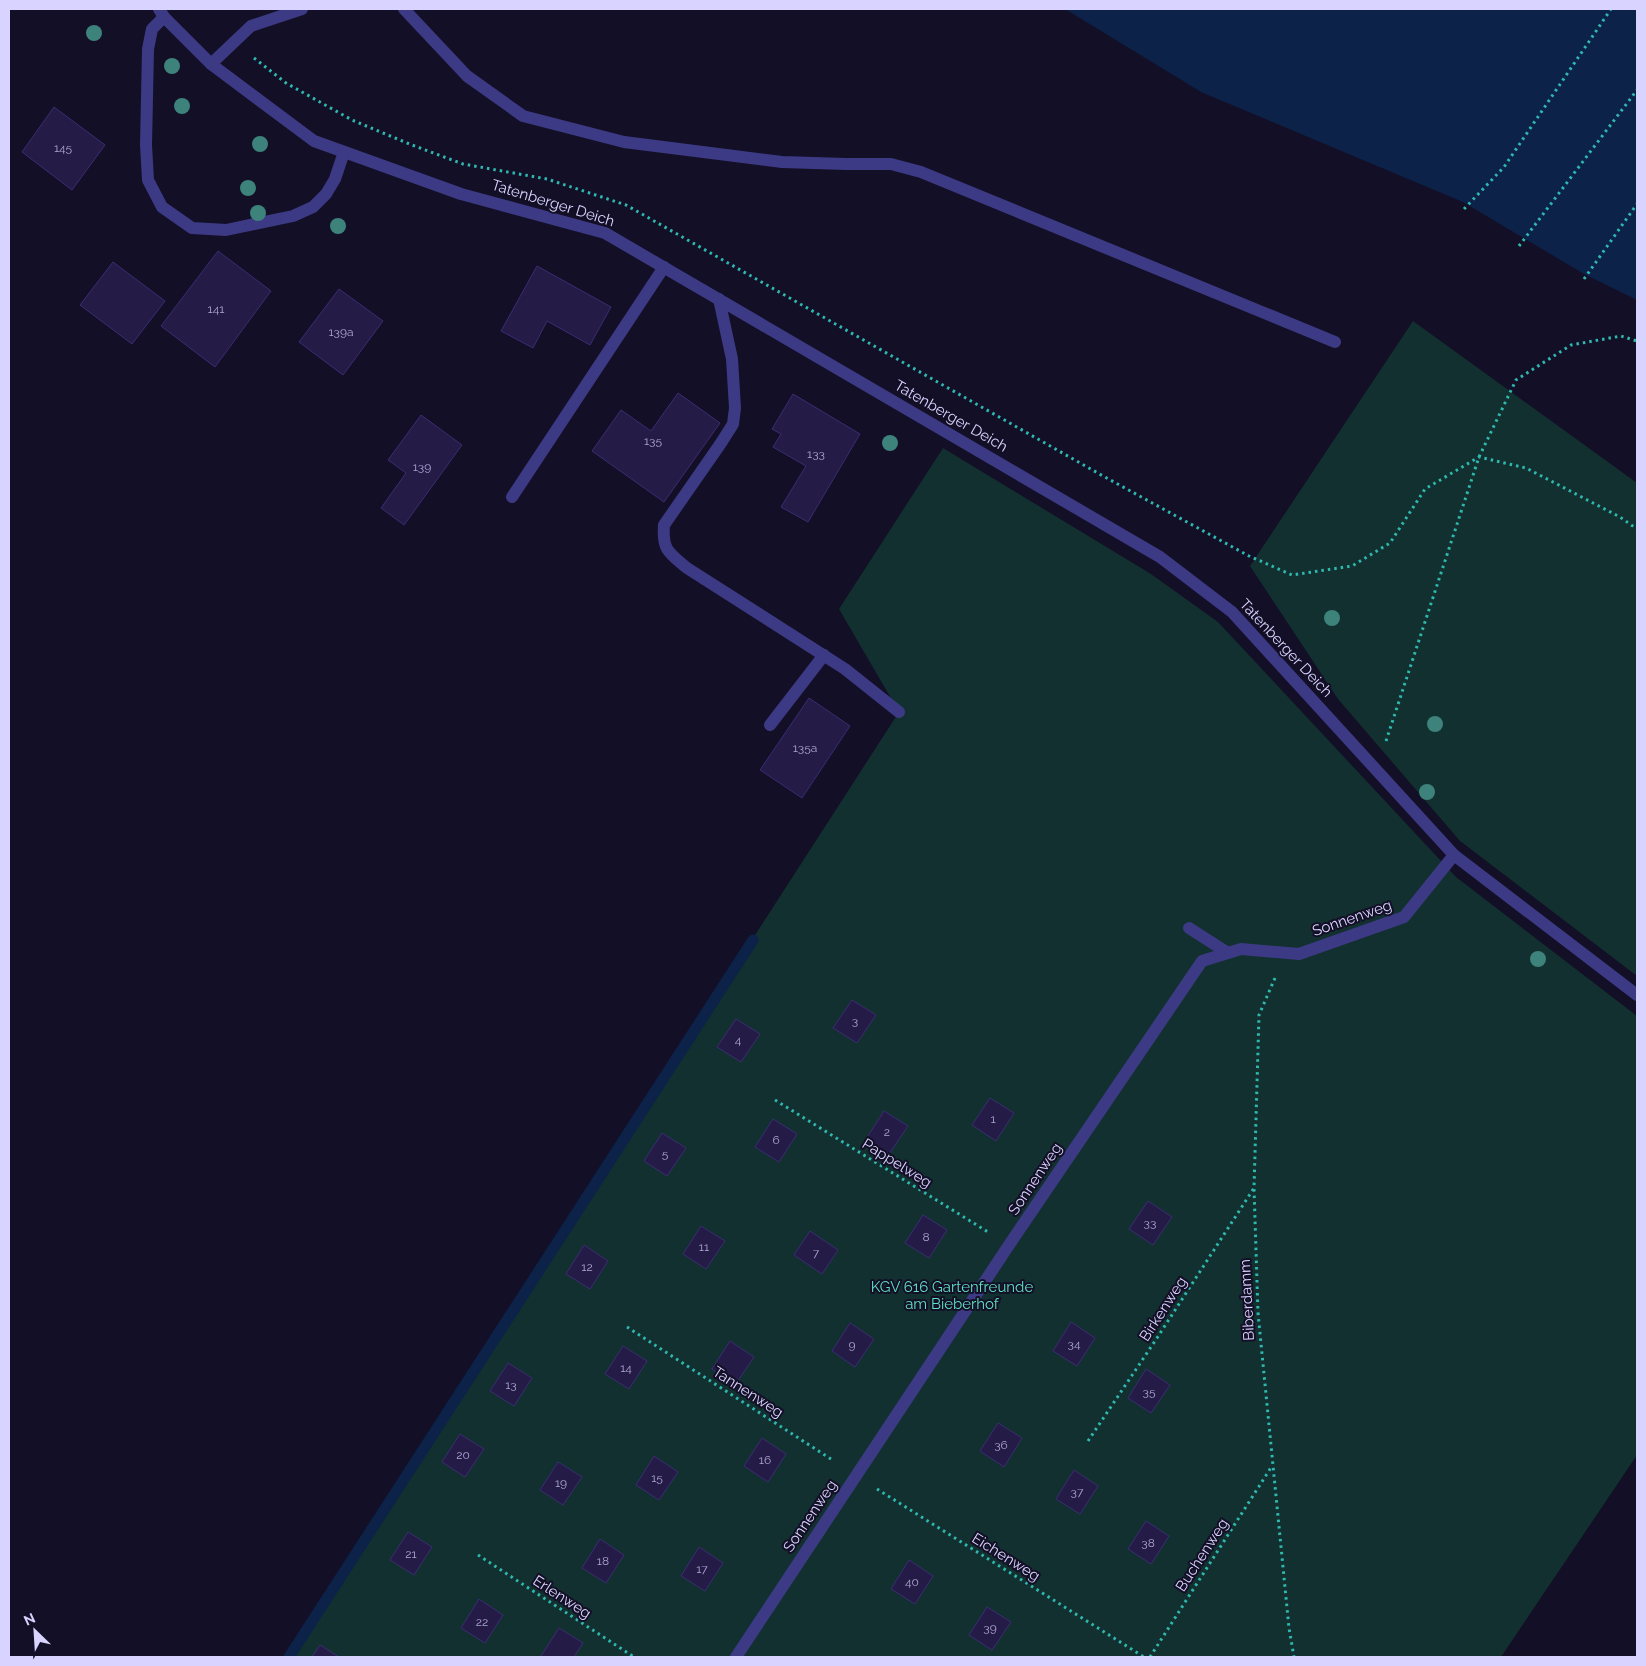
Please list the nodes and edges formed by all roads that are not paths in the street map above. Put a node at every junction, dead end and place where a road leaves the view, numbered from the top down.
1 (302, 9) edge
2 (404, 9) edge
3 (162, 13) edge
4 (211, 64) junction
5 (344, 152) junction
6 (664, 267) junction
7 (719, 299) junction
8 (1335, 342) dead end
9 (512, 497) dead end
10 (824, 655) junction
11 (899, 712) dead end
12 (770, 725) dead end
13 (1454, 855) junction
14 (1188, 928) dead end
15 (1228, 953) junction
16 (1637, 995) edge
17 (736, 1657) edge

1 - 4 street
2 - 8 street
3 - 4 street, Tatenberger Deich
3 - 5 street
4 - 5 street, Tatenberger Deich
5 - 6 street, Tatenberger Deich
6 - 7 street, Tatenberger Deich
6 - 9 street
7 - 10 street
7 - 13 street, Tatenberger Deich
10 - 11 street
10 - 12 street
13 - 15 street, Sonnenweg
13 - 16 street, Tatenberger Deich
14 - 15 street
15 - 17 street, Sonnenweg

